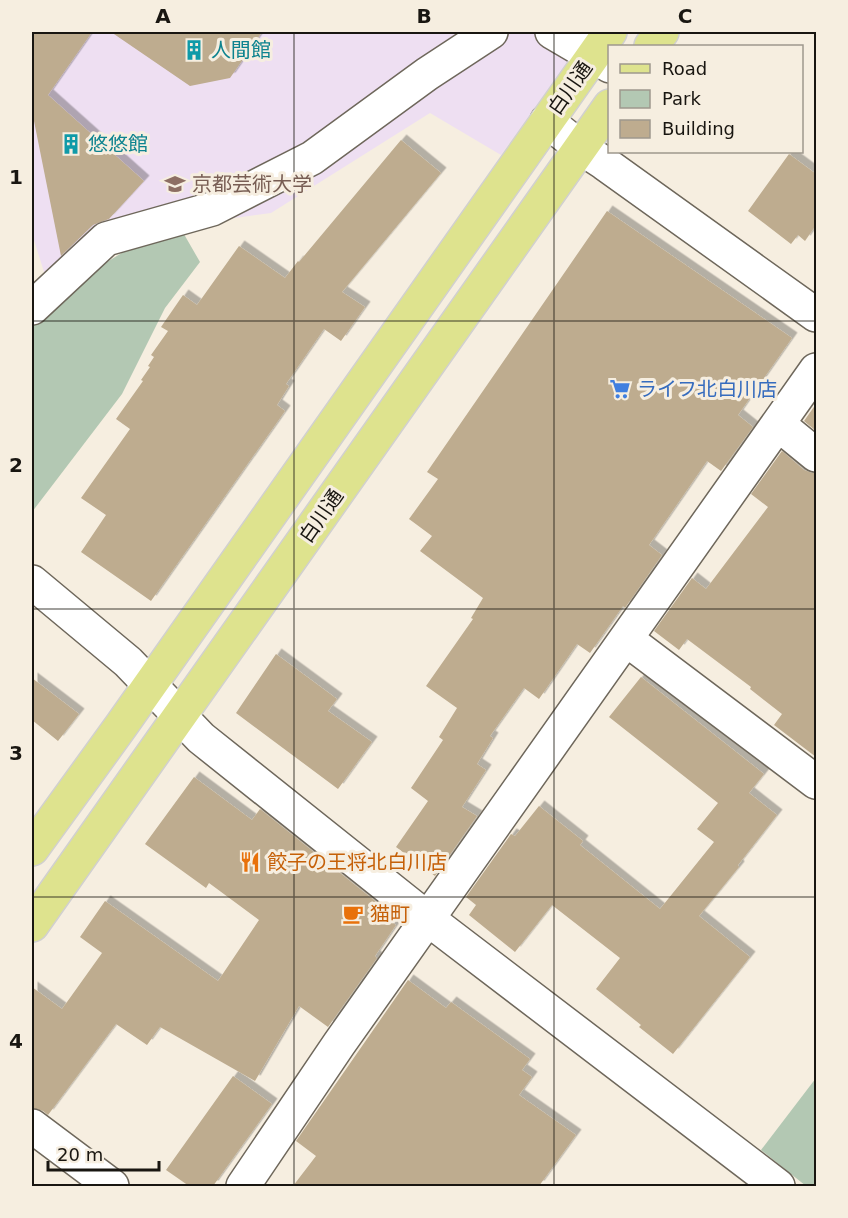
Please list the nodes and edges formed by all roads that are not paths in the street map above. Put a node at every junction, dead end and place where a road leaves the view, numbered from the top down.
1 (491, 32) edge
2 (552, 32) edge
3 (662, 32) edge
4 (652, 45) edge
5 (604, 51) edge
6 (608, 108) edge
7 (547, 121) junction
8 (581, 148) junction
9 (32, 308) edge
10 (816, 315) edge
11 (816, 370) edge
12 (778, 424) junction
13 (816, 455) edge
14 (32, 582) edge
15 (626, 639) junction
16 (150, 685) junction
17 (179, 716) junction
18 (816, 782) edge
19 (32, 849) edge
20 (428, 919) junction
21 (32, 925) edge
22 (32, 1126) edge
23 (112, 1186) edge
24 (243, 1186) edge
25 (778, 1186) edge

1 - 9 street
2 - 5 street
3 - 4 main road
5 - 7 main road, 白川通
6 - 8 main road, 白川通
7 - 8 street
7 - 16 main road, 白川通
8 - 10 street
8 - 17 main road, 白川通
11 - 12 street
12 - 13 street
12 - 15 street
14 - 16 street
15 - 18 street
15 - 20 street
16 - 17 street
16 - 19 main road, 白川通
17 - 20 street
17 - 21 main road, 白川通
20 - 24 street
20 - 25 street
22 - 23 street

